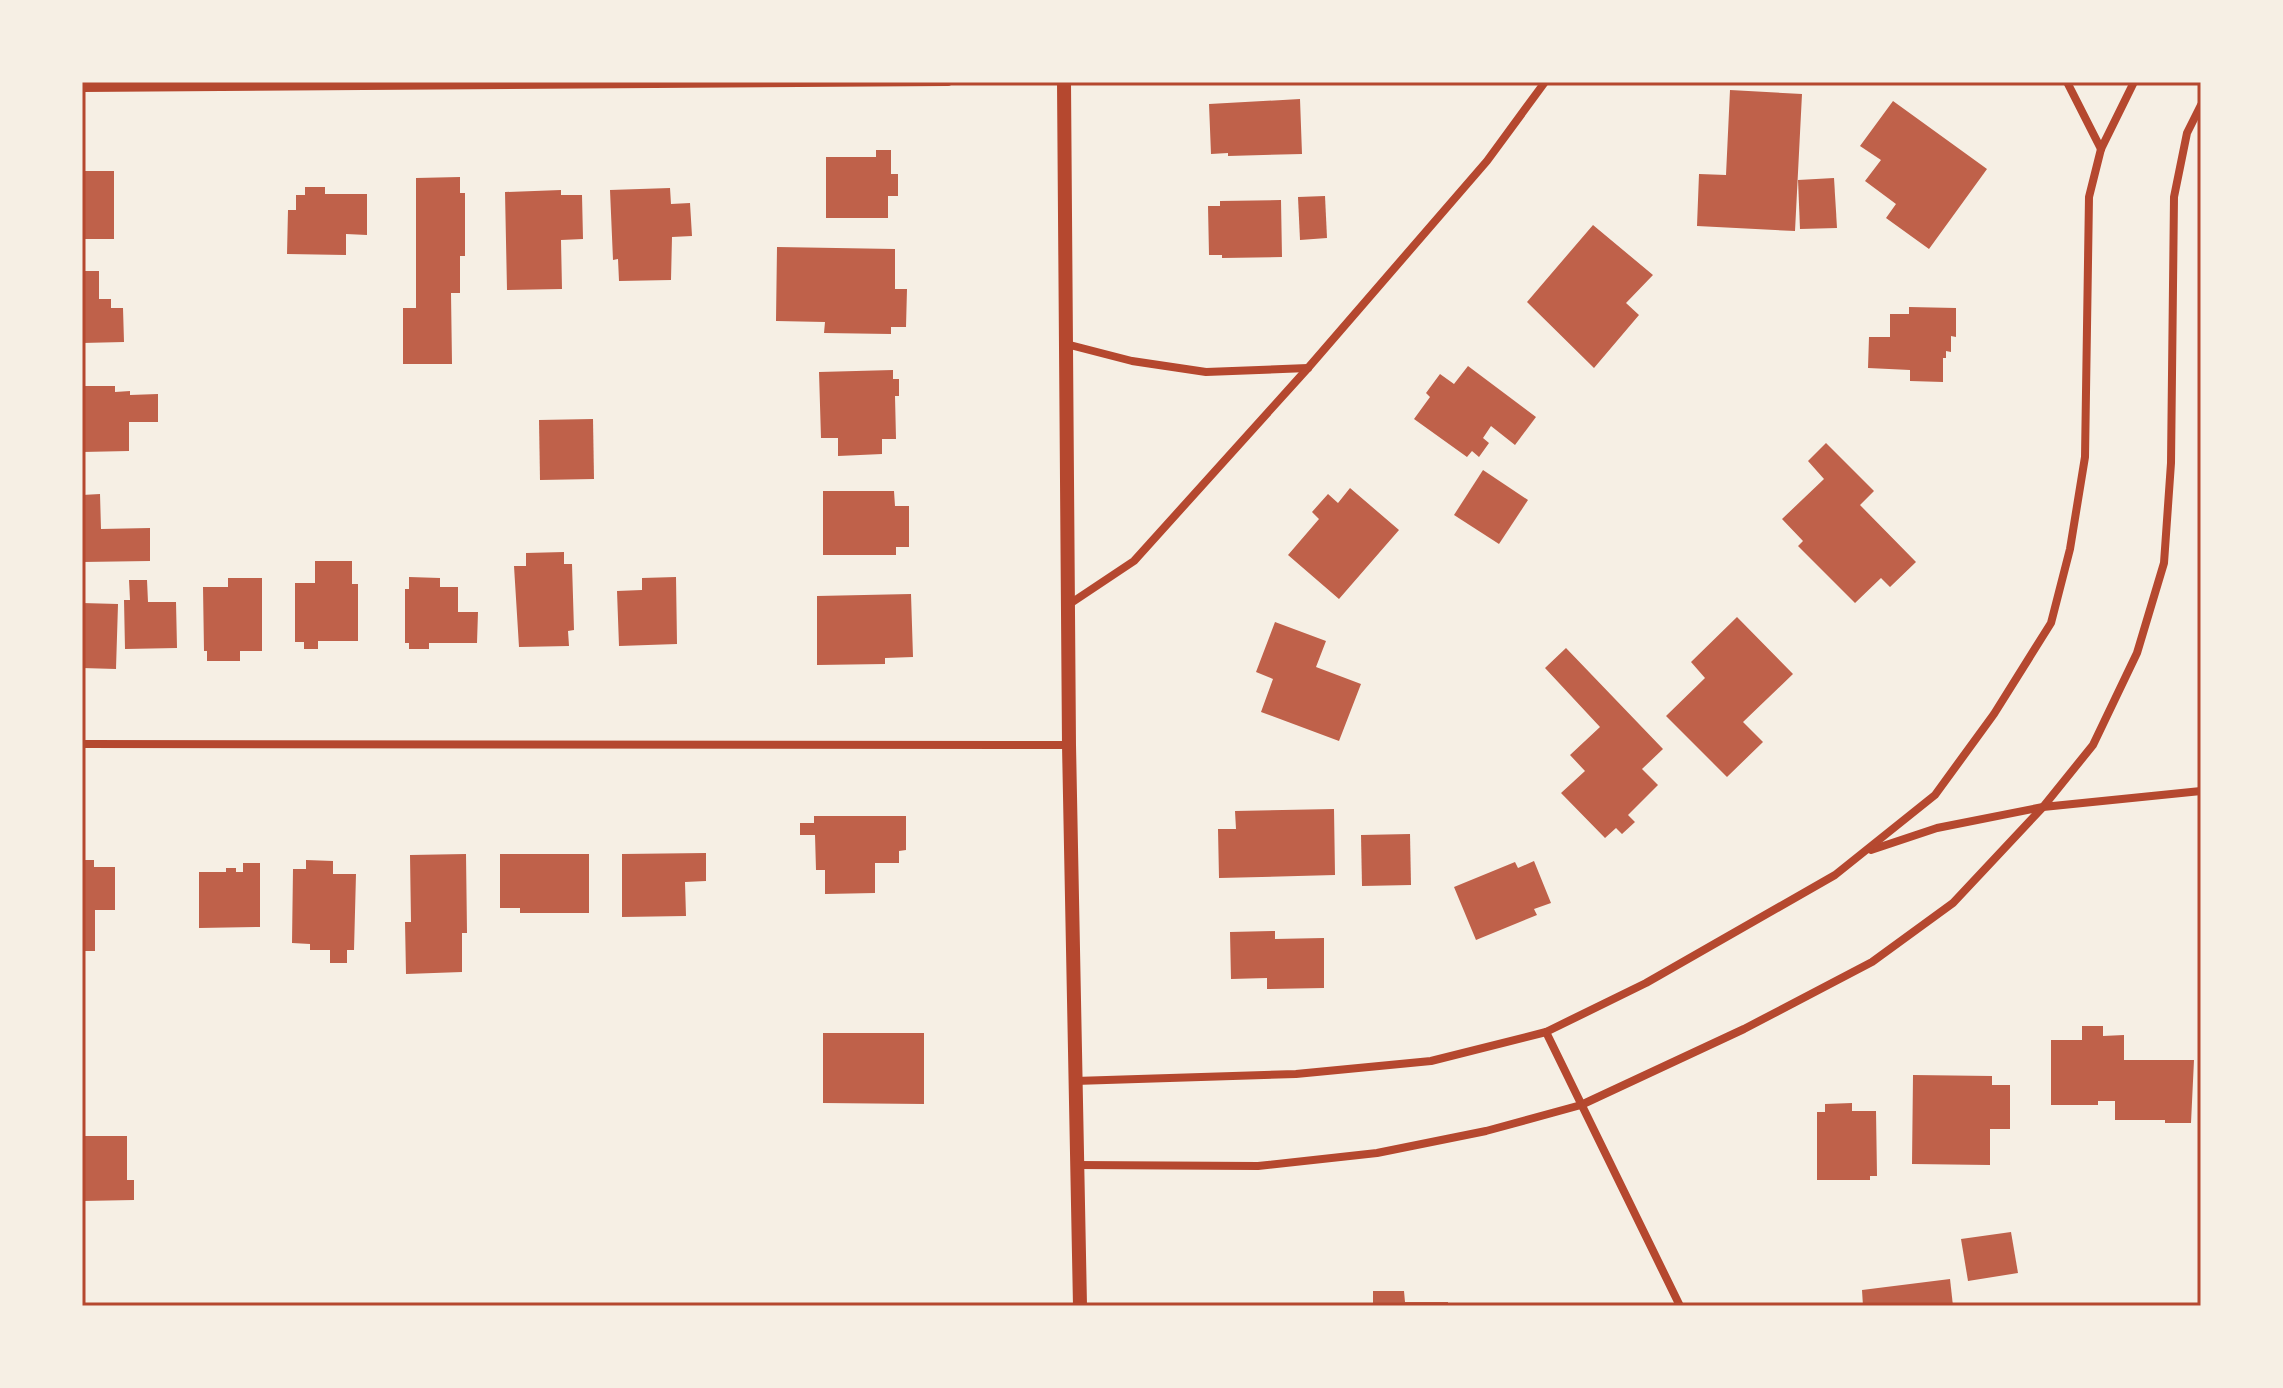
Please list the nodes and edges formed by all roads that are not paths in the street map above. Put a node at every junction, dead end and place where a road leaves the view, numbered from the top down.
1 (948, 82) edge
2 (1064, 82) edge
3 (1545, 82) edge
4 (2067, 82) edge
5 (2134, 82) edge
6 (82, 88) edge
7 (2201, 105) edge
8 (2101, 149) junction
9 (1066, 344) junction
10 (1308, 368) junction
11 (1068, 605) junction
12 (82, 744) edge
13 (1069, 745) junction
14 (2201, 791) edge
15 (2043, 807) junction
16 (1863, 853) junction
17 (1546, 1032) junction
18 (1075, 1081) junction
19 (1581, 1105) junction
20 (1077, 1165) junction
21 (1080, 1306) edge
22 (1680, 1306) edge

1 - 6 street
2 - 9 street
3 - 10 street
4 - 8 street
5 - 8 street
7 - 15 street
8 - 16 street
9 - 10 street
9 - 11 street
10 - 11 street
11 - 13 street
12 - 13 street
13 - 18 street
14 - 15 street
15 - 16 street
15 - 19 street
16 - 17 street
17 - 18 street
17 - 19 street
18 - 20 street
19 - 20 street
19 - 22 street
20 - 21 street

